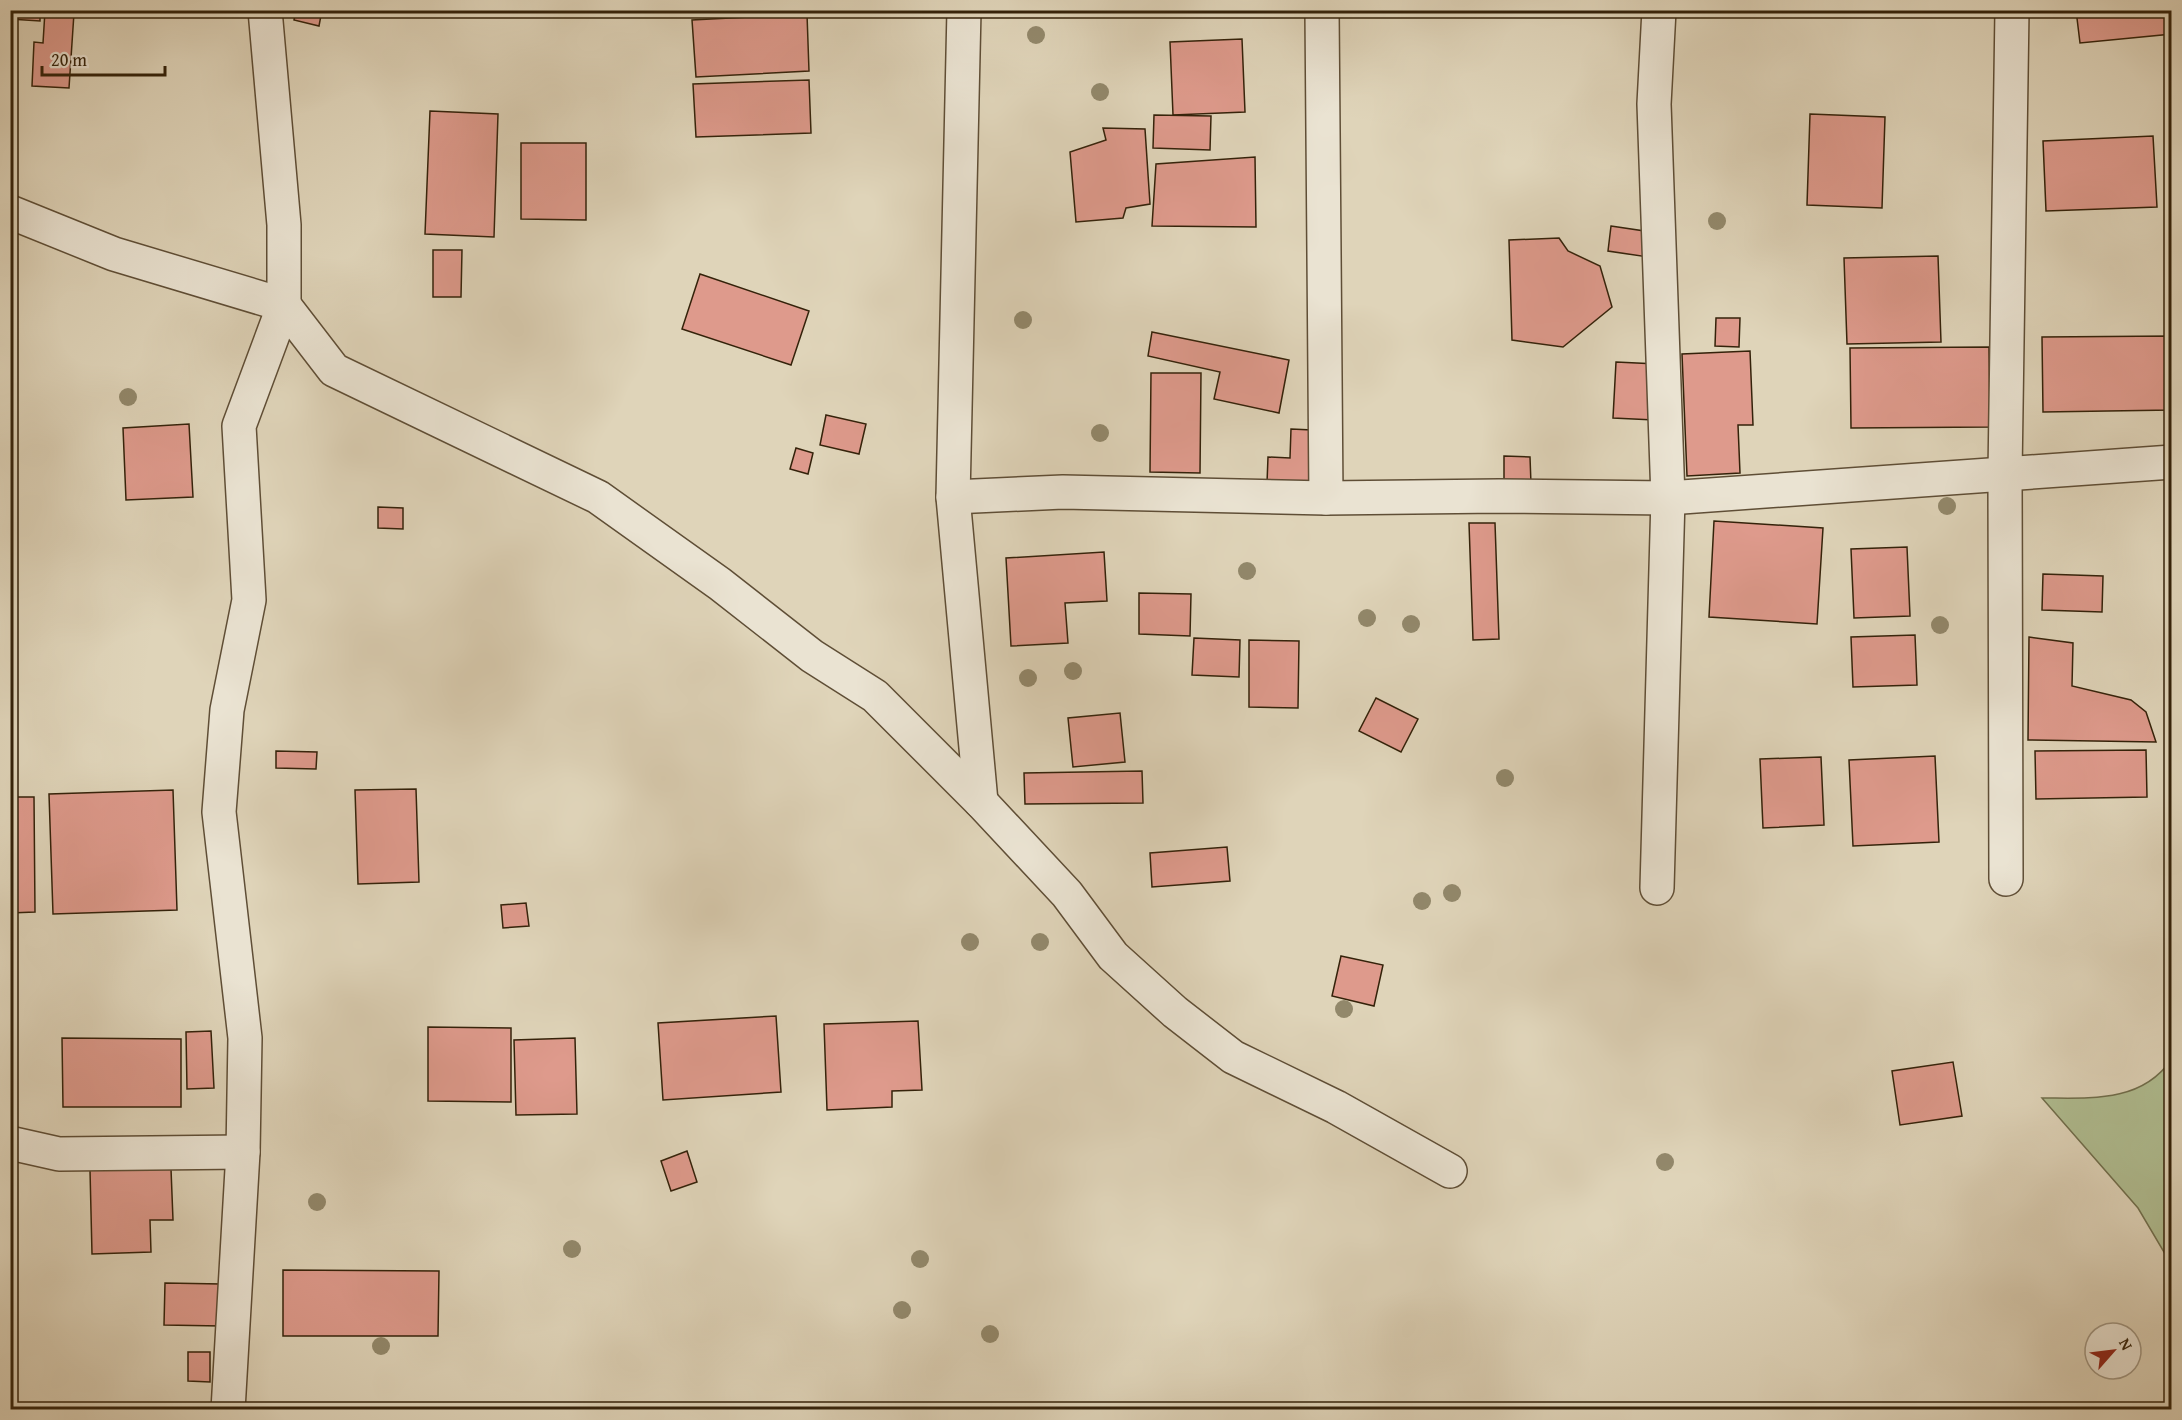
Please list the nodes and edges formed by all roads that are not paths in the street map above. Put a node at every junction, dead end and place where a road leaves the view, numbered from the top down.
1 (265, 10) edge
2 (964, 10) edge
3 (1322, 10) edge
4 (1659, 10) edge
5 (2012, 10) edge
6 (10, 212) edge
7 (284, 305) junction
8 (2172, 462) edge
9 (2005, 474) junction
10 (953, 497) junction
11 (1326, 498) junction
12 (1668, 498) junction
13 (981, 802) junction
14 (2006, 879) dead end
15 (1657, 888) dead end
16 (10, 1143) edge
17 (243, 1152) junction
18 (1450, 1171) dead end
19 (228, 1410) edge

1 - 7 street
2 - 10 street
3 - 11 street
4 - 12 street
5 - 9 street
6 - 7 street
7 - 13 street
7 - 17 street
8 - 9 street
9 - 12 street
9 - 14 street
10 - 11 street
10 - 13 street
11 - 12 street
12 - 15 street
13 - 18 street
16 - 17 street
17 - 19 street

